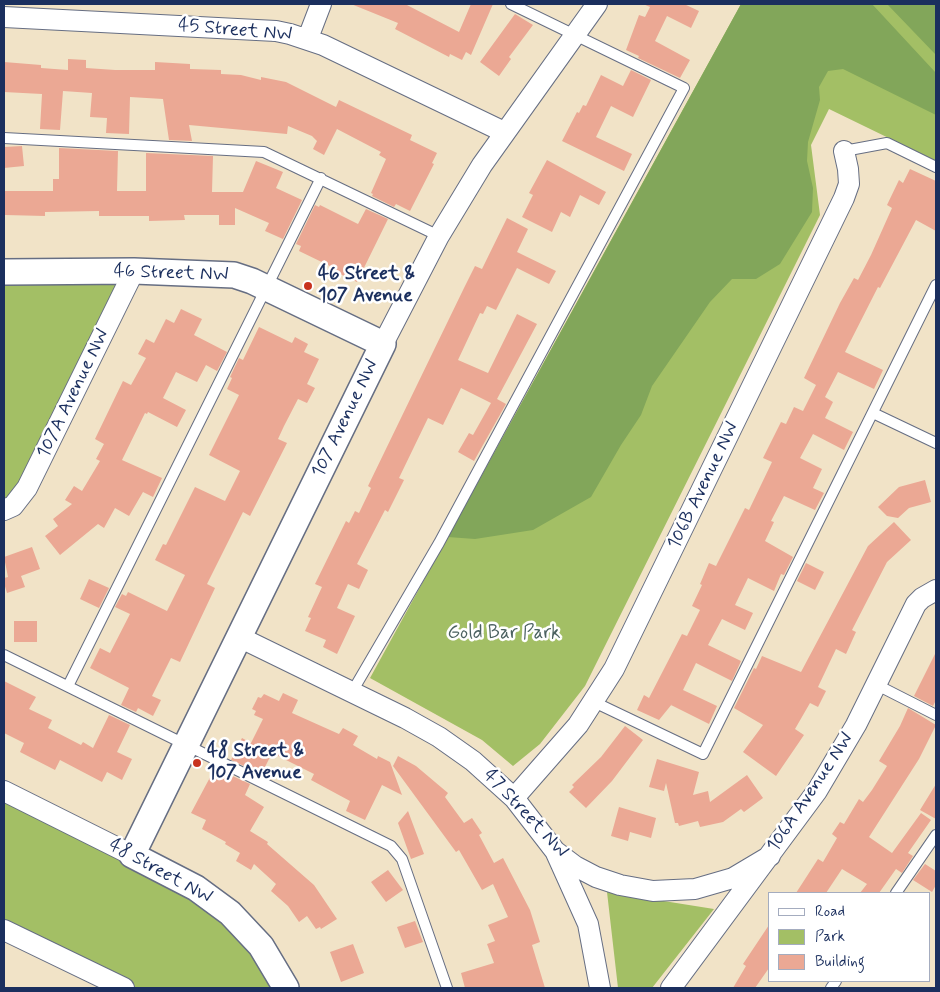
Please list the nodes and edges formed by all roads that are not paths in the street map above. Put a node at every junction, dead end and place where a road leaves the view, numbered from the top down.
1 (321, 4) edge
2 (511, 4) edge
3 (597, 4) edge
4 (4, 17) edge
5 (574, 34) junction
6 (308, 38) junction
7 (504, 132) junction
8 (4, 138) edge
9 (844, 151) joint
10 (936, 167) edge
11 (321, 178) junction
12 (439, 236) junction
13 (134, 271) junction
14 (4, 272) edge
15 (936, 285) edge
16 (268, 289) junction
17 (383, 344) junction
18 (873, 413) junction
19 (936, 444) edge
20 (5, 510) edge
21 (936, 590) edge
22 (239, 637) junction
23 (4, 655) edge
24 (877, 685) junction
25 (68, 686) junction
26 (352, 692) junction
27 (594, 702) junction
28 (936, 715) edge
29 (186, 745) junction
30 (4, 791) edge
31 (514, 798) junction
32 (936, 835) edge
33 (555, 851) junction
34 (132, 856) junction
35 (770, 856) junction
36 (897, 892) edge
37 (4, 930) edge
38 (124, 988) edge
39 (286, 988) edge
40 (447, 988) edge
41 (600, 988) edge
42 (671, 988) edge

1 - 6 street
2 - 5 lane
3 - 5 street, 107 Avenue NW
4 - 6 street, 45 Street NW
5 - 7 street, 107 Avenue NW
5 - 26 lane
6 - 7 street, 45 Street NW
7 - 12 street, 107 Avenue NW
8 - 11 lane
9 - 10 lane
9 - 27 street, 106B Avenue NW
11 - 12 lane
11 - 16 lane
12 - 17 street, 107 Avenue NW
13 - 14 street, 46 Street NW
13 - 16 street, 46 Street NW
13 - 20 street, 107A Avenue NW
15 - 18 lane
16 - 17 street, 46 Street NW
16 - 25 lane
17 - 22 street, 107 Avenue NW
18 - 19 lane
18 - 27 lane
21 - 24 street, 106A Avenue NW
22 - 26 street, 47 Street NW
22 - 29 street, 107 Avenue NW
23 - 25 lane
24 - 28 lane
24 - 35 street, 106A Avenue NW
25 - 29 lane
26 - 31 street, 47 Street NW
27 - 31 street, 106B Avenue NW
29 - 34 street, 107 Avenue NW
29 - 40 lane
30 - 34 street, 48 Street NW
31 - 33 street, 47 Street NW
32 - 36 lane
33 - 35 street, 47 Street NW
33 - 41 street
34 - 39 street, 48 Street NW
35 - 42 street, 106A Avenue NW
37 - 38 street

